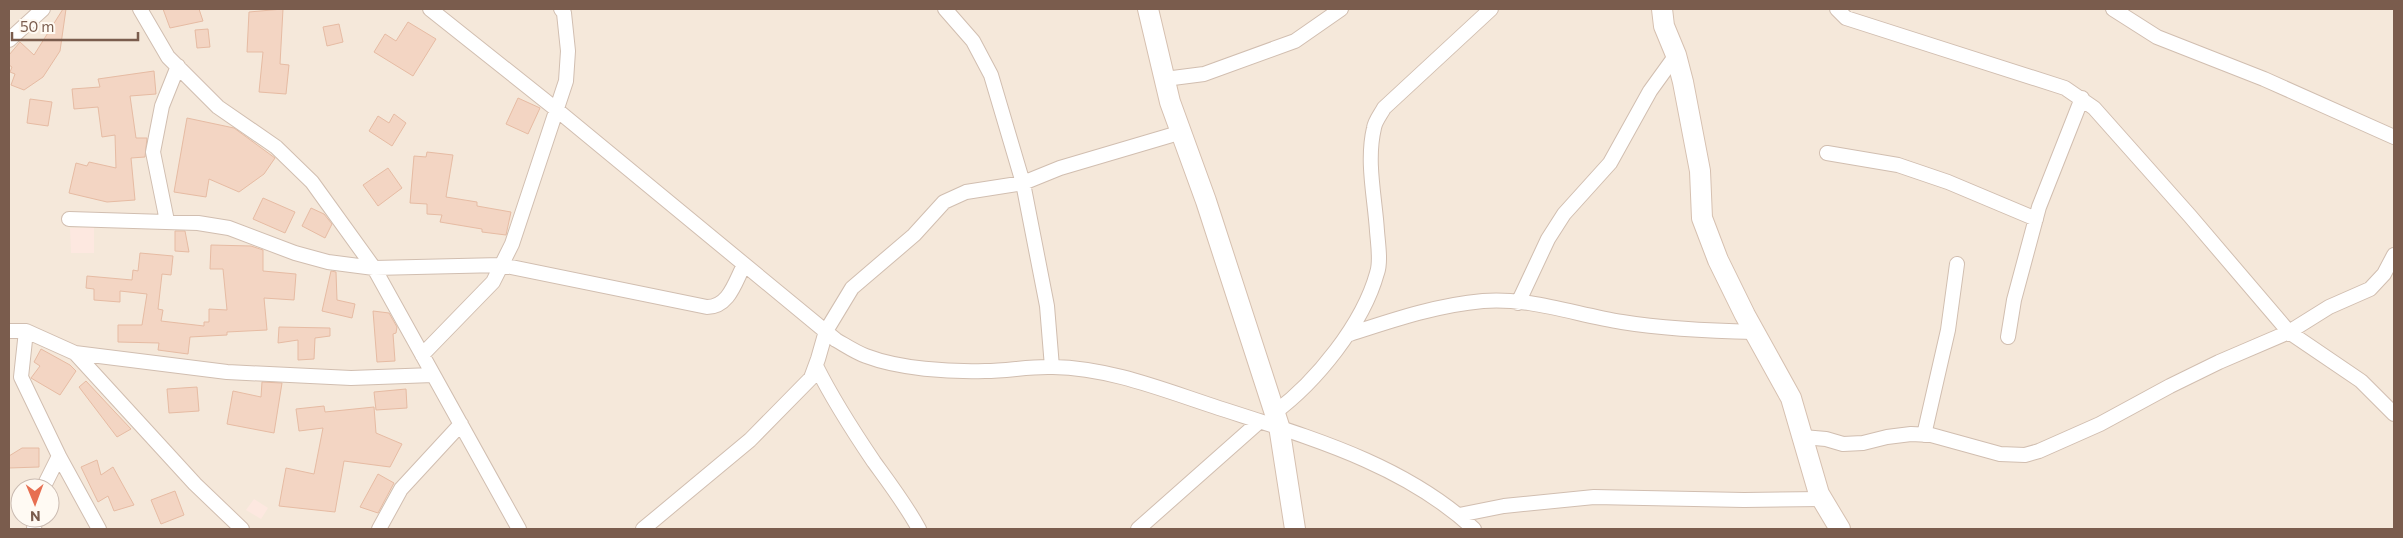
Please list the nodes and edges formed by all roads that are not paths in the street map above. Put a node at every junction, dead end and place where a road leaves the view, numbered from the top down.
1 (43, 9) edge
2 (140, 9) edge
3 (430, 9) edge
4 (945, 9) edge
5 (1148, 9) edge
6 (1341, 9) edge
7 (1491, 9) edge
8 (1662, 9) edge
9 (1837, 9) edge
10 (2113, 9) edge
11 (564, 10) edge
12 (9, 40) edge
13 (1676, 54) junction
14 (178, 66) junction
15 (1165, 79) junction
16 (2082, 98) junction
17 (558, 110) junction
18 (1182, 132) junction
19 (2394, 137) edge
20 (1827, 153) dead end
21 (1023, 183) junction
22 (69, 219) dead end
23 (2036, 219) junction
24 (167, 221) junction
25 (2394, 254) edge
26 (1957, 264) dead end
27 (501, 265) junction
28 (744, 265) junction
29 (374, 268) junction
30 (1518, 303) junction
31 (9, 331) edge
32 (26, 331) junction
33 (826, 331) junction
34 (1755, 332) junction
35 (2289, 332) junction
36 (1350, 334) junction
37 (2008, 337) dead end
38 (75, 353) junction
39 (422, 354) junction
40 (816, 366) junction
41 (1052, 367) junction
42 (433, 375) junction
43 (2394, 414) edge
44 (1271, 420) junction
45 (461, 424) junction
46 (1924, 435) junction
47 (1803, 437) junction
48 (59, 456) junction
49 (48, 478) edge
50 (1459, 516) junction
51 (1830, 518) edge
52 (99, 529) edge
53 (242, 529) edge
54 (379, 529) edge
55 (519, 529) edge
56 (643, 529) edge
57 (919, 529) edge
58 (1138, 529) edge
59 (1295, 529) edge
60 (1474, 529) edge

1 - 12 street
2 - 14 street
3 - 17 street
4 - 21 street
5 - 15 street
6 - 15 street
7 - 36 street
8 - 13 street
9 - 16 street
10 - 19 street
11 - 17 street
13 - 30 street
13 - 34 street
14 - 24 street
14 - 29 street
15 - 18 street
16 - 23 street
16 - 35 street
17 - 27 street
17 - 28 street
18 - 21 street
18 - 44 street
20 - 23 street
21 - 33 street
21 - 41 street
22 - 24 street
23 - 37 street
24 - 29 street
25 - 35 street
26 - 46 street
27 - 28 street
27 - 29 street
27 - 39 street
28 - 33 street
29 - 39 street
30 - 34 street
30 - 36 street
31 - 32 street
32 - 38 street
32 - 48 street
33 - 40 street
33 - 41 street
34 - 47 street
35 - 43 street
35 - 46 street
36 - 44 street
38 - 42 street
38 - 53 street
39 - 42 street
40 - 56 street
40 - 57 street
41 - 44 street
42 - 45 street
44 - 50 street
44 - 58 street
44 - 59 street
45 - 54 street
45 - 55 street
46 - 47 street
47 - 51 street
48 - 49 street
48 - 52 street
50 - 51 street
50 - 60 street

